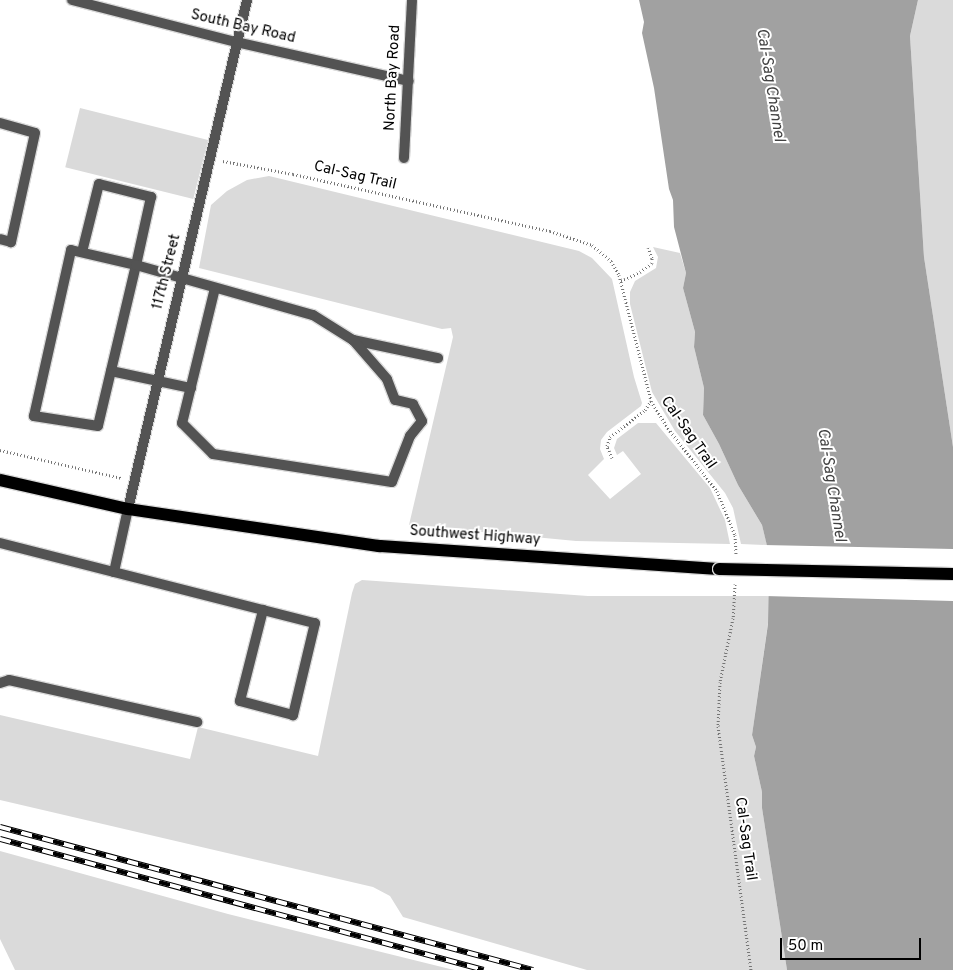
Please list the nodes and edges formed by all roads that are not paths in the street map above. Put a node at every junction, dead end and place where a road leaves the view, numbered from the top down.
1 (72, 0) edge
2 (247, 0) edge
3 (412, 0) edge
4 (236, 42) junction
5 (409, 81) junction
6 (0, 123) edge
7 (404, 158) dead end
8 (0, 239) edge
9 (82, 252) junction
10 (136, 265) junction
11 (180, 278) junction
12 (215, 288) junction
13 (353, 340) junction
14 (438, 358) dead end
15 (111, 371) junction
16 (157, 380) junction
17 (191, 388) junction
18 (0, 480) edge
19 (128, 509) junction
20 (0, 543) edge
21 (114, 572) junction
22 (953, 574) edge
23 (263, 610) junction
24 (0, 683) edge
25 (197, 722) dead end

1 - 4 street, South Bay Road
2 - 4 street, 117th Street
3 - 5 street, North Bay Road
4 - 5 street, South Bay Road
4 - 11 street, 117th Street
5 - 7 street, North Bay Road
6 - 8 street
9 - 10 street
9 - 10 street
9 - 15 street
10 - 11 street
10 - 15 street
11 - 12 street
11 - 16 street, 117th Street
12 - 13 street
12 - 17 street
13 - 14 street
13 - 17 street
15 - 16 street
16 - 17 street
16 - 19 street, 117th Street
18 - 19 main road, Southwest Highway
19 - 21 street, 117th Street
19 - 22 main road, Southwest Highway, bridge
20 - 21 street
21 - 23 street
23 - 23 street
24 - 25 street

